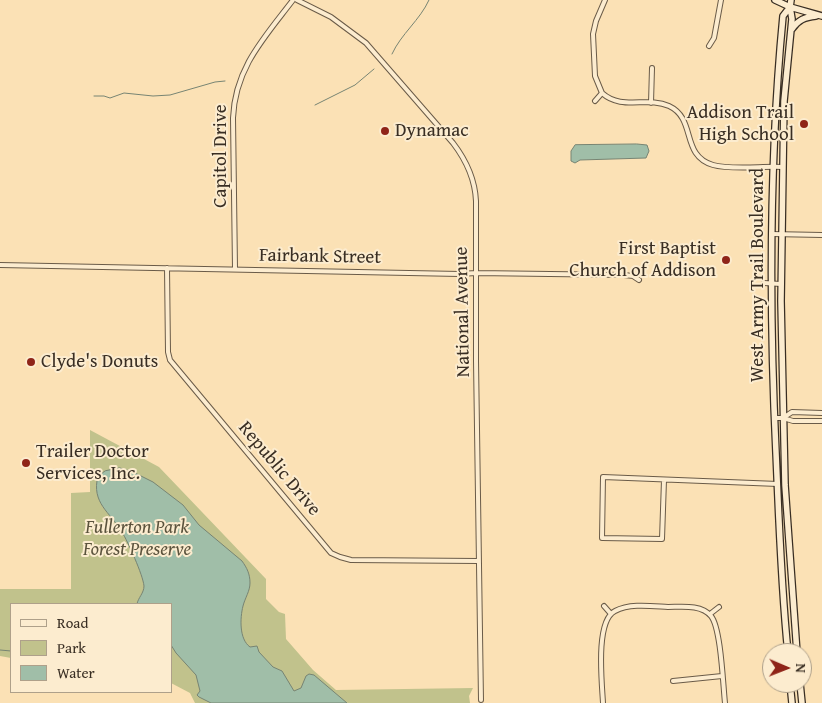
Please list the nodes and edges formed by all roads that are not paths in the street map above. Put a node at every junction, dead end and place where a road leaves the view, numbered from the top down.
1 (293, 0) edge
2 (298, 0) edge
3 (605, 0) edge
4 (721, 0) edge
5 (775, 0) edge
6 (790, 3) edge
7 (822, 16) edge
8 (791, 30) junction
9 (709, 46) dead end
10 (652, 68) dead end
11 (602, 93) junction
12 (776, 100) junction
13 (595, 101) dead end
14 (784, 101) junction
15 (651, 103) junction
16 (773, 167) junction
17 (782, 167) junction
18 (772, 234) junction
19 (781, 234) junction
20 (822, 235) edge
21 (0, 265) edge
22 (167, 268) junction
23 (236, 269) junction
24 (476, 273) junction
25 (639, 280) dead end
26 (764, 283) dead end
27 (771, 283) junction
28 (781, 284) junction
29 (782, 325) junction
30 (771, 326) junction
31 (771, 346) junction
32 (782, 346) junction
33 (822, 412) edge
34 (774, 418) junction
35 (783, 418) junction
36 (822, 421) edge
37 (664, 480) junction
38 (777, 484) junction
39 (785, 485) junction
40 (478, 561) junction
41 (781, 585) junction
42 (792, 585) junction
43 (604, 606) dead end
44 (719, 607) dead end
45 (611, 614) junction
46 (710, 614) junction
47 (787, 643) edge
48 (797, 643) edge
49 (722, 676) junction
50 (673, 681) dead end
51 (481, 700) dead end
52 (603, 703) edge
53 (725, 703) edge

1 - 23 street, Capitol Drive
2 - 24 street, National Avenue
3 - 11 street
4 - 9 street
5 - 6 main road
6 - 7 main road
6 - 8 main road, West Army Trail Boulevard
6 - 12 main road, West Army Trail Boulevard
7 - 8 main road
8 - 14 main road, West Army Trail Boulevard
10 - 15 street
11 - 13 street
11 - 15 street
12 - 14 main road
12 - 16 main road, West Army Trail Boulevard
14 - 17 main road, West Army Trail Boulevard
15 - 16 street
16 - 17 street
16 - 18 main road, West Army Trail Boulevard
17 - 19 main road, West Army Trail Boulevard
18 - 19 street
18 - 27 main road, West Army Trail Boulevard
19 - 20 street
19 - 28 main road, West Army Trail Boulevard
21 - 22 street, Fairbank Street
22 - 23 street, Fairbank Street
22 - 40 street, Republic Drive
23 - 24 street, Fairbank Street
24 - 25 street, Fairbank Street
24 - 40 street, National Avenue
26 - 27 street
27 - 28 street
27 - 30 main road, West Army Trail Boulevard
28 - 29 main road, West Army Trail Boulevard
29 - 30 main road
29 - 32 main road, West Army Trail Boulevard
30 - 31 main road, West Army Trail Boulevard
31 - 32 main road
31 - 34 main road, West Army Trail Boulevard
32 - 35 main road, West Army Trail Boulevard
33 - 35 street
34 - 35 street
34 - 38 main road, West Army Trail Boulevard
35 - 36 street
35 - 39 main road, West Army Trail Boulevard
37 - 37 street
37 - 38 street
38 - 39 street
38 - 41 main road, West Army Trail Boulevard
39 - 42 main road, West Army Trail Boulevard
40 - 51 street, National Avenue
41 - 42 main road
41 - 47 main road, West Army Trail Boulevard
42 - 48 main road, West Army Trail Boulevard
43 - 45 street
44 - 46 street
45 - 46 street
45 - 52 street
46 - 49 street
49 - 50 street
49 - 53 street

